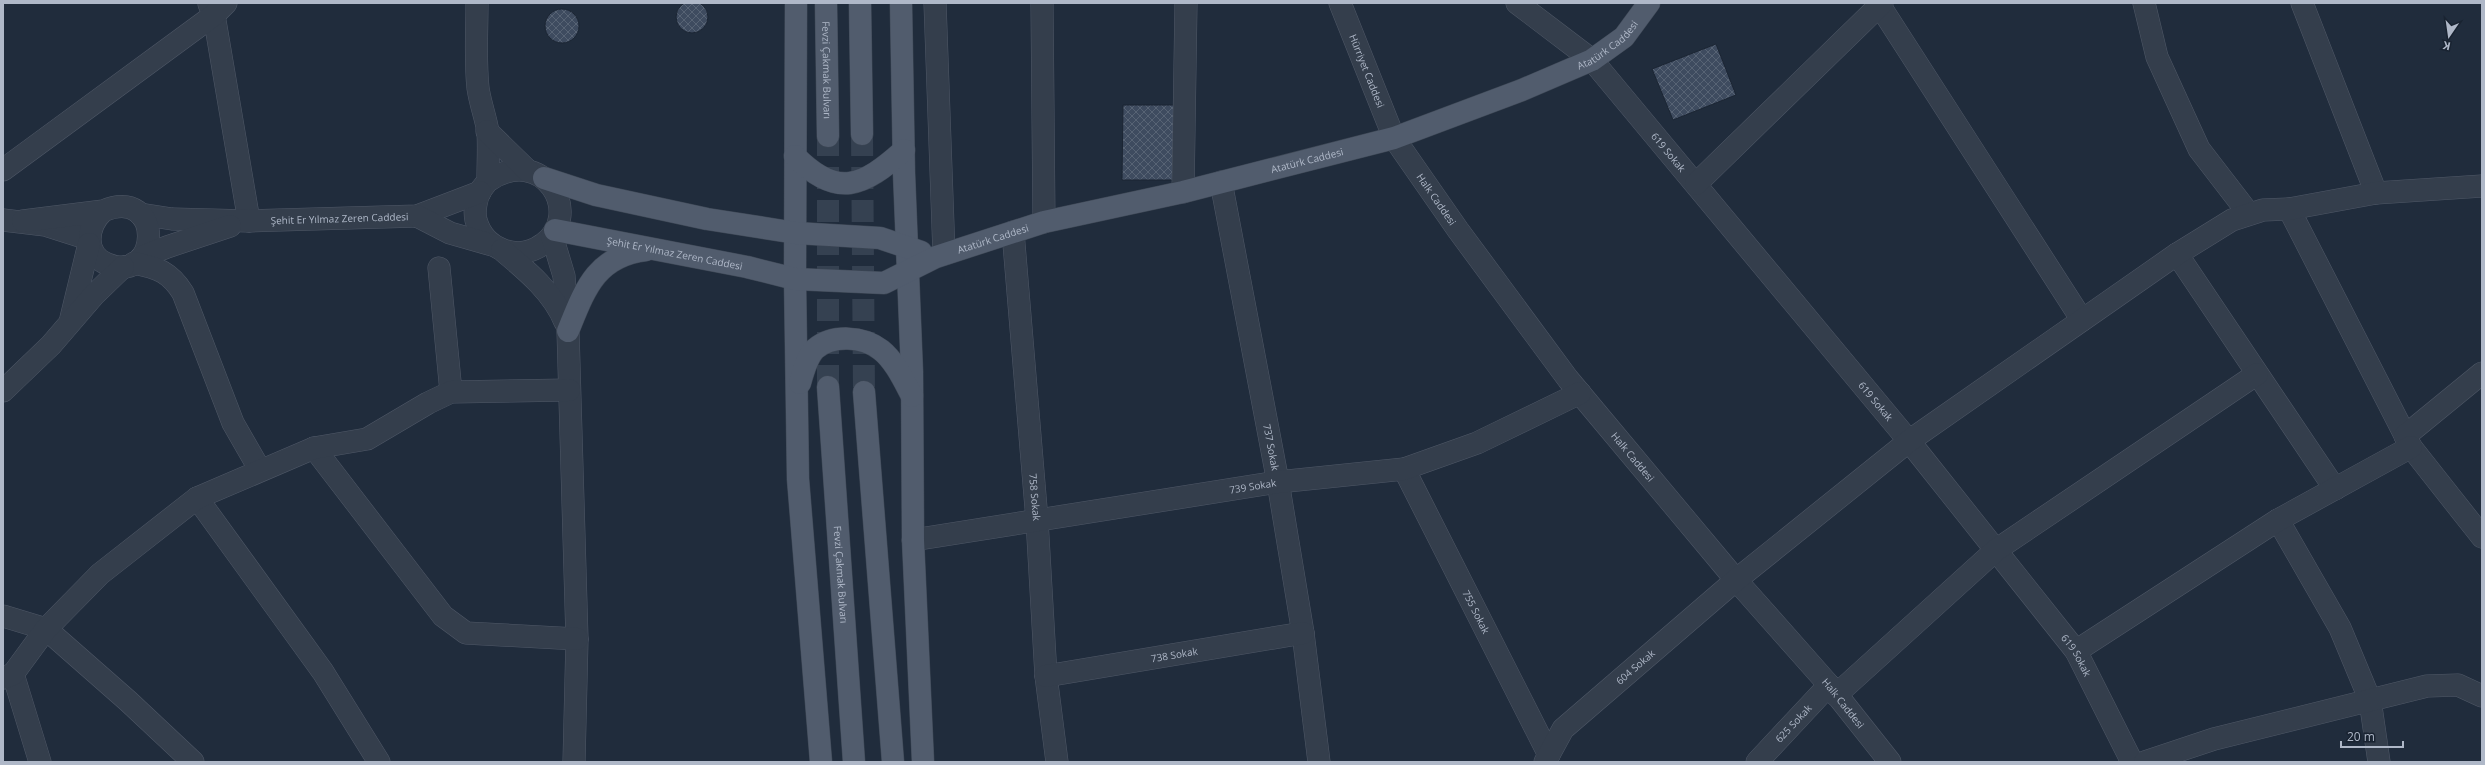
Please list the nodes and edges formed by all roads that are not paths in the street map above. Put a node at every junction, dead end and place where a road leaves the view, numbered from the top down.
1 (477, 3) edge
2 (796, 3) edge
3 (826, 3) edge
4 (860, 3) edge
5 (901, 3) edge
6 (935, 3) edge
7 (1042, 3) edge
8 (1186, 3) edge
9 (1340, 3) edge
10 (1517, 3) edge
11 (1649, 3) edge
12 (2144, 3) edge
13 (2302, 3) edge
14 (1881, 4) edge
15 (216, 7) edge
16 (1592, 60) junction
17 (862, 134) tunnel mouth
18 (488, 136) junction
19 (828, 136) tunnel mouth
20 (1394, 138) junction
21 (904, 150) junction
22 (795, 156) junction
23 (3, 170) edge
24 (536, 174) junction
25 (1221, 182) junction
26 (1696, 184) junction
27 (484, 186) junction
28 (2482, 186) edge
29 (1183, 192) junction
30 (2376, 194) junction
31 (2290, 208) junction
32 (103, 211) junction
33 (429, 212) junction
34 (140, 214) junction
35 (2249, 214) junction
36 (13, 220) edge
37 (249, 221) junction
38 (1044, 222) junction
39 (1013, 232) junction
40 (553, 233) junction
41 (796, 233) junction
42 (89, 241) junction
43 (497, 248) junction
44 (656, 248) junction
45 (908, 248) junction
46 (2177, 254) junction
47 (940, 255) junction
48 (133, 263) junction
49 (439, 268) dead end
50 (909, 270) junction
51 (795, 279) junction
52 (2082, 320) junction
53 (69, 325) junction
54 (568, 331) junction
55 (2482, 372) edge
56 (2257, 374) junction
57 (828, 387) tunnel mouth
58 (569, 390) junction
59 (3, 391) edge
60 (451, 392) junction
61 (864, 392) tunnel mouth
62 (1580, 393) junction
63 (912, 397) junction
64 (797, 398) junction
65 (1909, 441) junction
66 (2408, 442) junction
67 (314, 448) junction
68 (260, 470) junction
69 (1404, 470) junction
70 (1278, 482) junction
71 (2335, 489) junction
72 (196, 498) junction
73 (1037, 520) junction
74 (2278, 520) junction
75 (2482, 537) edge
76 (913, 540) junction
77 (1996, 550) junction
78 (1736, 580) junction
79 (3, 616) edge
80 (46, 629) junction
81 (1303, 633) junction
82 (577, 639) junction
83 (2076, 651) junction
84 (8, 676) edge
85 (1046, 676) junction
86 (1832, 690) junction
87 (2482, 696) edge
88 (2370, 700) junction
89 (1547, 758) edge
90 (2123, 759) edge
91 (40, 762) edge
92 (193, 762) edge
93 (379, 762) edge
94 (574, 762) edge
95 (821, 762) edge
96 (854, 762) edge
97 (894, 762) edge
98 (923, 762) edge
99 (1057, 762) edge
100 (1319, 762) edge
101 (1757, 762) edge
102 (1890, 762) edge
103 (2145, 762) edge
104 (2379, 762) edge

1 - 18 street
2 - 22 main road
3 - 19 main road, Fevzi Çakmak Bulvarı
4 - 17 main road
5 - 21 main road
6 - 47 street
7 - 38 street
8 - 29 street
9 - 20 street, Hürriyet Caddesi
10 - 16 street, 619 Sokak
11 - 16 main road, Atatürk Caddesi
12 - 35 street
13 - 30 street
14 - 26 street
14 - 52 street
15 - 23 street
15 - 37 street
16 - 20 main road, Atatürk Caddesi
16 - 26 street, 619 Sokak
18 - 24 street
18 - 27 street
18 - 33 street
20 - 25 main road, Atatürk Caddesi
20 - 62 street, Halk Caddesi
21 - 22 main road
21 - 45 main road
22 - 41 main road
24 - 27 street
24 - 40 street
24 - 41 main road
25 - 29 main road, Atatürk Caddesi
25 - 70 street, 737 Sokak
26 - 65 street, 619 Sokak
27 - 33 street
27 - 43 street
28 - 30 street, 604 Sokak
29 - 38 main road, Atatürk Caddesi
30 - 31 street, 604 Sokak
31 - 35 street, 604 Sokak
31 - 66 street
32 - 34 street
32 - 36 street
32 - 42 street
33 - 37 street, Şehit Er Yılmaz Zeren Caddesi
33 - 43 street
34 - 37 street
34 - 48 street
35 - 46 street, 604 Sokak
36 - 42 street
37 - 48 street
38 - 39 main road, Atatürk Caddesi
39 - 47 main road, Atatürk Caddesi
39 - 73 street, 758 Sokak
40 - 43 street
40 - 44 main road, Şehit Er Yılmaz Zeren Caddesi
40 - 54 street
41 - 45 main road
41 - 51 main road
42 - 48 street
42 - 53 street
43 - 54 street
44 - 51 main road, Şehit Er Yılmaz Zeren Caddesi
44 - 54 main road
45 - 47 main road
45 - 50 main road
46 - 52 street, 604 Sokak
46 - 56 street
47 - 50 main road, Atatürk Caddesi
48 - 53 street
48 - 68 street
49 - 60 street
50 - 51 main road, Şehit Er Yılmaz Zeren Caddesi
50 - 63 main road
51 - 64 main road
52 - 65 street, 604 Sokak
53 - 59 street
54 - 58 street
55 - 66 street
56 - 71 street
56 - 77 street, 625 Sokak
57 - 96 main road, Fevzi Çakmak Bulvarı
58 - 60 street
58 - 82 street
60 - 67 street
61 - 97 main road
62 - 69 street, 739 Sokak
62 - 78 street, Halk Caddesi
63 - 64 main road
63 - 76 main road
64 - 95 main road
65 - 77 street, 619 Sokak
65 - 78 street, 604 Sokak
66 - 71 street
66 - 75 street
67 - 68 street
67 - 82 street
68 - 72 street
69 - 70 street, 739 Sokak
69 - 89 street, 755 Sokak
70 - 73 street, 739 Sokak
70 - 81 street, 737 Sokak
71 - 74 street
72 - 80 street
72 - 93 street
73 - 76 street, 739 Sokak
73 - 85 street, 758 Sokak
74 - 83 street
74 - 88 street
76 - 98 main road
77 - 83 street, 619 Sokak
77 - 86 street, 625 Sokak
78 - 86 street, Halk Caddesi
78 - 89 street, 604 Sokak
79 - 80 street
80 - 84 street
80 - 92 street
81 - 85 street, 738 Sokak
81 - 100 street, 737 Sokak
82 - 94 street
83 - 90 street, 619 Sokak
84 - 91 street
85 - 99 street, 758 Sokak
86 - 101 street, 625 Sokak
86 - 102 street, Halk Caddesi
87 - 88 street
88 - 103 street
88 - 104 street

